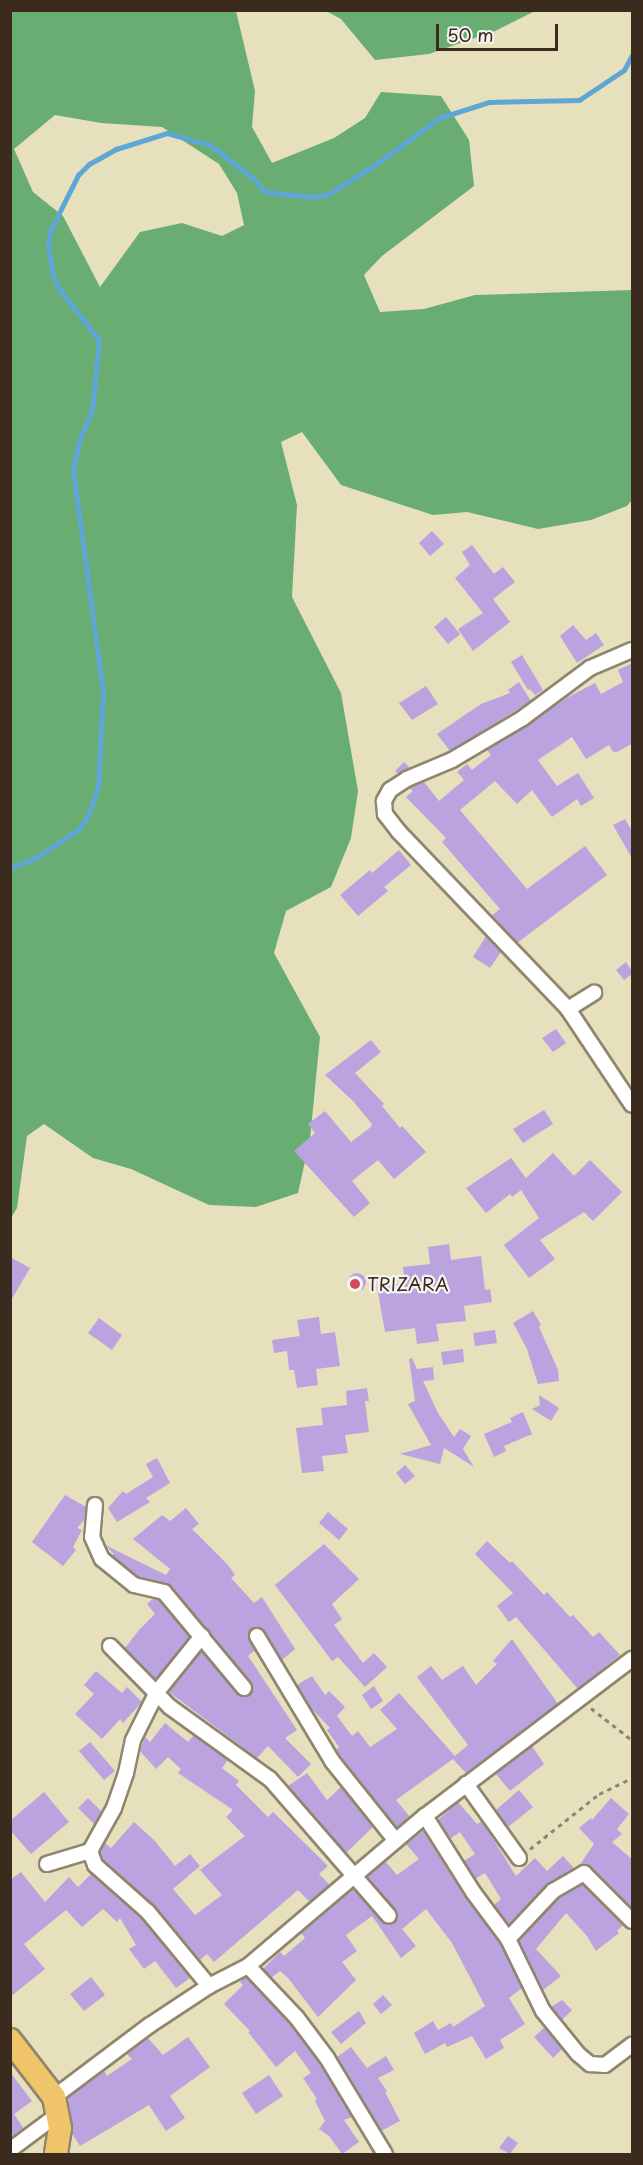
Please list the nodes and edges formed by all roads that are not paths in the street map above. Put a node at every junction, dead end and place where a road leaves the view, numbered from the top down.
1 (633, 650) edge
2 (594, 993) dead end
3 (568, 1009) junction
4 (633, 1105) edge
5 (95, 1505) dead end
6 (202, 1636) junction
7 (257, 1636) dead end
8 (110, 1646) dead end
9 (633, 1659) edge
10 (244, 1688) dead end
11 (157, 1692) junction
12 (466, 1784) junction
13 (425, 1816) junction
14 (396, 1841) junction
15 (90, 1851) junction
16 (519, 1858) road end
17 (47, 1864) dead end
18 (355, 1877) junction
19 (390, 1916) dead end
20 (633, 1921) edge
21 (508, 1939) junction
22 (248, 1966) junction
23 (209, 1986) junction
24 (10, 2040) edge
25 (633, 2045) edge
26 (55, 2106) junction
27 (10, 2150) edge
28 (56, 2154) edge
29 (385, 2154) edge

1 - 3 street
2 - 3 street
3 - 4 street
5 - 6 street
6 - 10 street
6 - 11 street
7 - 14 street
8 - 11 street
9 - 12 street
11 - 15 street
11 - 18 street
12 - 13 street
12 - 16 street
13 - 14 street
13 - 21 street
14 - 18 street
15 - 17 street
15 - 23 street
18 - 19 street
18 - 22 street
20 - 21 street
21 - 25 street
22 - 23 street
22 - 29 street
23 - 26 street
24 - 26 main road
26 - 27 street
26 - 28 main road

